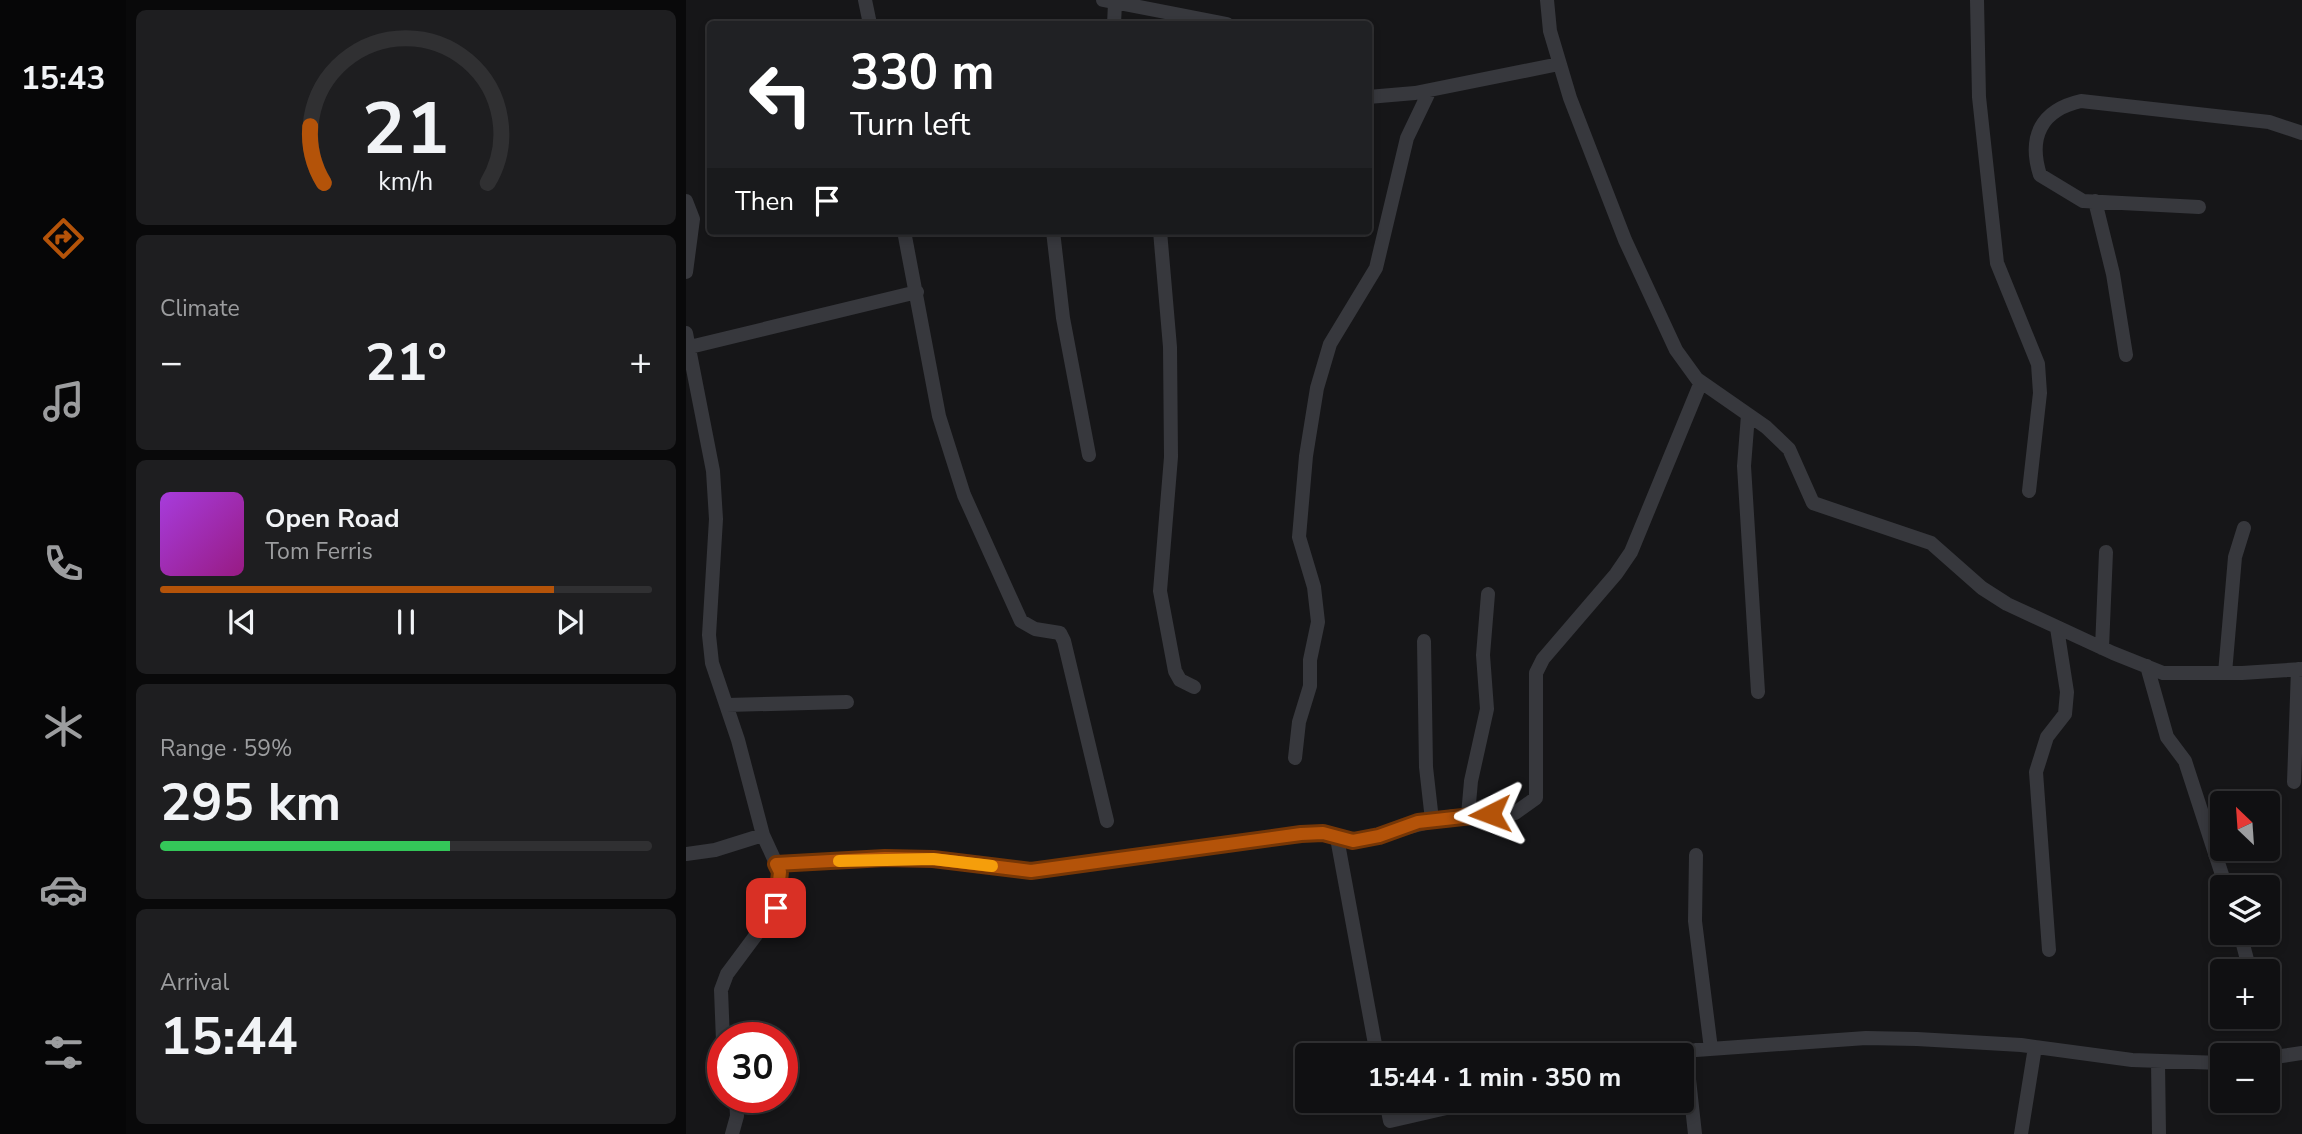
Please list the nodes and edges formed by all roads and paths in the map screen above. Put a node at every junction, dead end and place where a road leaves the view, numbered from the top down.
1 (865, 0) edge
2 (1547, 0) edge
3 (1977, 0) edge
4 (1109, 1) edge
5 (869, 21) edge
6 (1113, 21) edge
7 (1212, 21) edge
8 (1559, 64) junction
9 (1430, 90) junction
10 (1372, 97) edge
11 (2302, 133) edge
12 (686, 201) edge
13 (2095, 201) junction
14 (2199, 207) dead end
15 (905, 235) edge
16 (1053, 235) edge
17 (1160, 235) edge
18 (686, 272) edge
19 (917, 292) junction
20 (686, 342) edge
21 (2126, 355) dead end
22 (1701, 382) junction
23 (1748, 415) junction
24 (1089, 455) dead end
25 (2029, 492) dead end
26 (2244, 528) dead end
27 (2106, 552) dead end
28 (1488, 594) dead end
29 (2057, 628) junction
30 (1423, 641) dead end
31 (2102, 648) junction
32 (2147, 666) junction
33 (2300, 669) edge
34 (2225, 673) junction
35 (1194, 687) dead end
36 (1758, 692) dead end
37 (847, 702) dead end
38 (727, 705) junction
39 (1295, 758) dead end
40 (2294, 782) dead end
41 (1468, 815) junction
42 (1432, 820) junction
43 (1107, 821) dead end
44 (763, 835) junction
45 (1337, 838) junction
46 (686, 853) edge
47 (1696, 855) dead end
48 (776, 864) junction
49 (2222, 875) edge
50 (2049, 950) dead end
51 (722, 1022) edge
52 (1375, 1043) edge
53 (2035, 1047) junction
54 (1711, 1049) junction
55 (1694, 1052) edge
56 (2302, 1053) edge
57 (2280, 1056) edge
58 (2158, 1062) junction
59 (2210, 1063) edge
60 (737, 1113) edge
61 (1439, 1113) edge
62 (1691, 1113) edge
63 (1391, 1128) edge
64 (732, 1134) edge
65 (1695, 1134) edge
66 (2021, 1134) edge
67 (2159, 1134) edge

1 - 5 street
2 - 8 street
3 - 25 street
4 - 6 street
4 - 7 street
8 - 9 street
8 - 22 street
9 - 10 street
9 - 39 street
11 - 13 street
12 - 18 street
13 - 14 street
13 - 21 street
15 - 19 street
16 - 24 street
17 - 35 street
19 - 20 street
19 - 43 street
20 - 38 street
22 - 23 street
22 - 41 street
23 - 29 street
23 - 36 street
26 - 34 street
27 - 31 street
28 - 41 street
29 - 31 street
29 - 50 street
30 - 42 street
31 - 32 street
32 - 34 street
32 - 49 street
33 - 34 street
33 - 40 street
37 - 38 street
38 - 44 street
41 - 42 street
42 - 45 street
44 - 46 street
44 - 48 street
45 - 48 street
45 - 52 street
47 - 54 street
48 - 51 street
53 - 54 street
53 - 58 street
53 - 66 street
54 - 55 street
56 - 57 street
58 - 59 street
58 - 67 street
60 - 64 street
61 - 63 street
62 - 65 street

